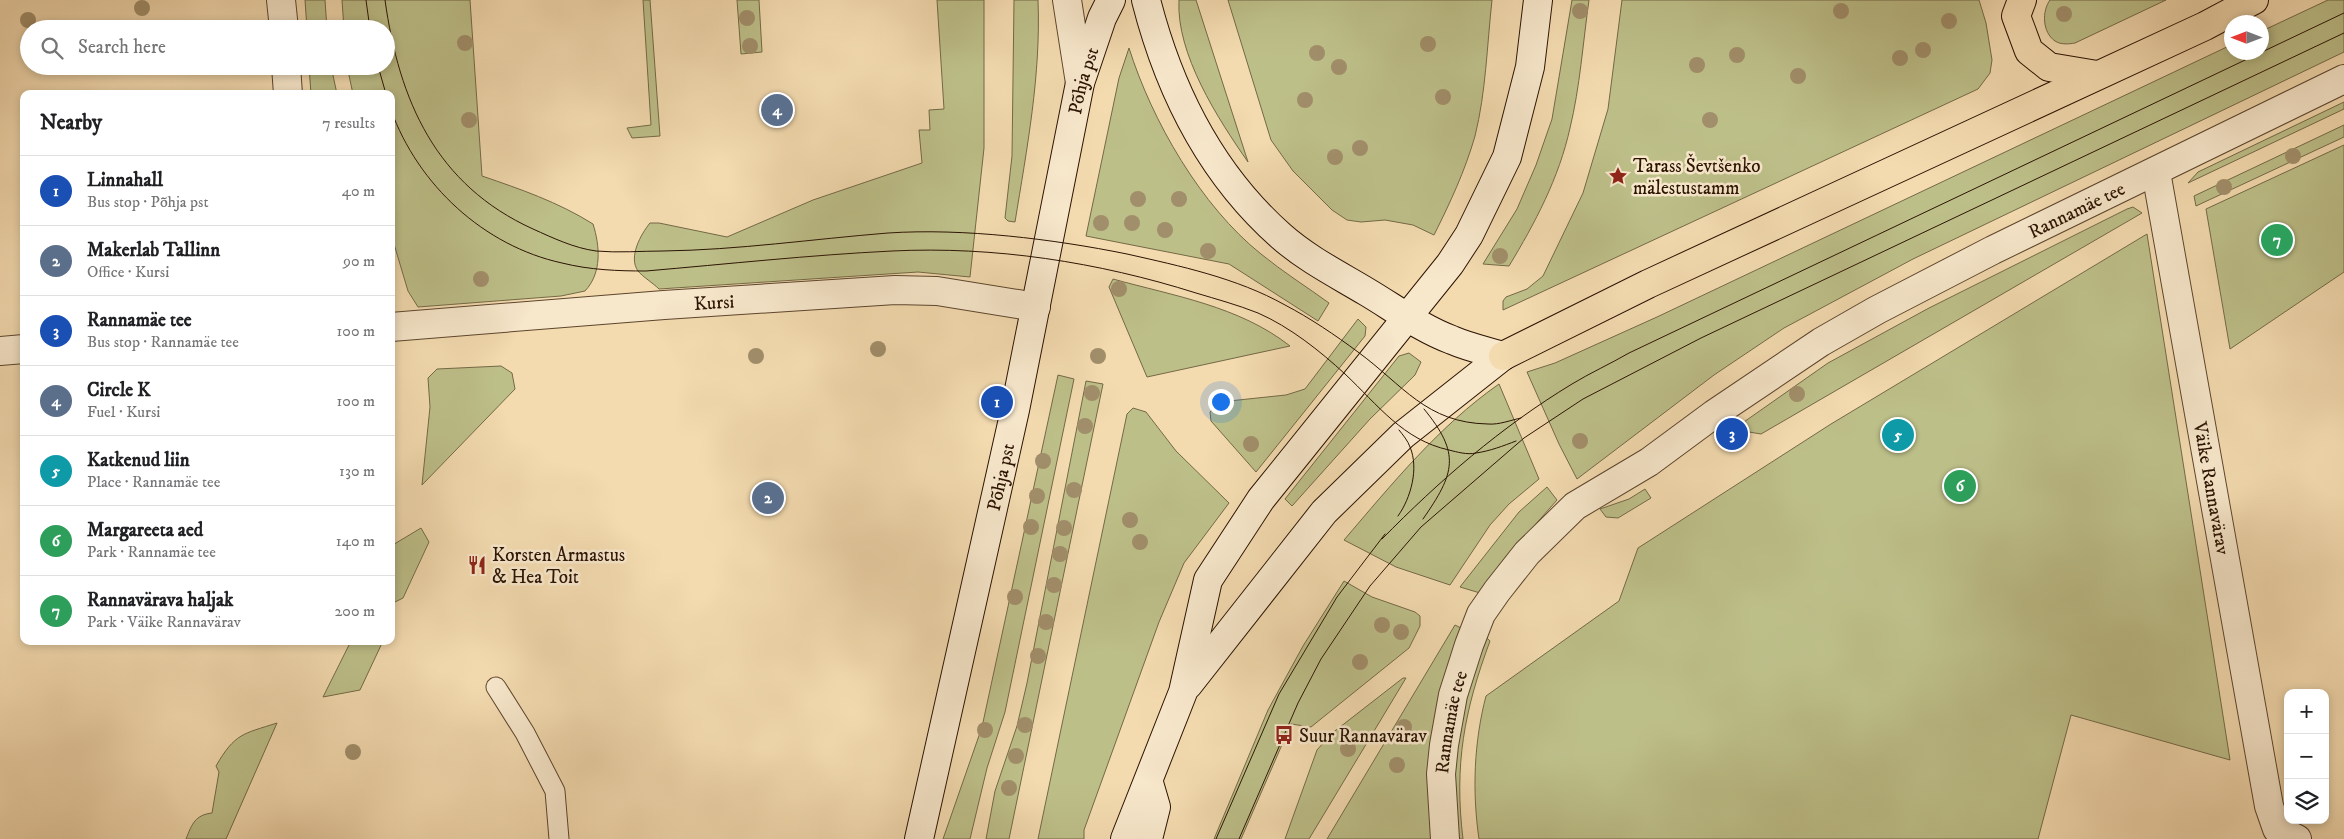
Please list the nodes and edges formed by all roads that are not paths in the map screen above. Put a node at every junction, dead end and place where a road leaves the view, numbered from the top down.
1 (281, 0) edge
2 (1067, 0) edge
3 (1111, 0) edge
4 (1146, 0) edge
5 (1538, 0) edge
6 (2022, 0) edge
7 (2254, 0) edge
8 (283, 20) edge
9 (287, 75) edge
10 (2096, 75) junction
11 (2344, 79) edge
12 (1080, 83) junction
13 (288, 90) edge
14 (2156, 172) junction
15 (1036, 307) junction
16 (1408, 317) junction
17 (395, 327) edge
18 (20, 349) edge
19 (0, 351) edge
20 (1503, 356) junction
21 (496, 687) dead end
22 (1183, 692) junction
23 (1148, 779) junction
24 (559, 839) edge
25 (920, 839) edge
26 (1125, 839) edge
27 (1148, 839) edge
28 (1445, 839) edge
29 (2296, 839) edge

1 - 8 main road
2 - 12 main road
3 - 12 main road, Põhja pst
4 - 16 main road
5 - 16 main road
6 - 10 main road
7 - 10 main road
9 - 13 main road
10 - 20 main road
11 - 14 main road, Rannamäe tee
12 - 15 main road, Põhja pst
14 - 28 main road, Rannamäe tee
14 - 29 main road, Väike Rannavärav
15 - 17 main road, Kursi
15 - 25 main road, Põhja pst
16 - 20 main road
16 - 22 main road
18 - 19 main road
20 - 22 main road
21 - 24 lane
22 - 23 main road
23 - 26 main road
23 - 27 main road

